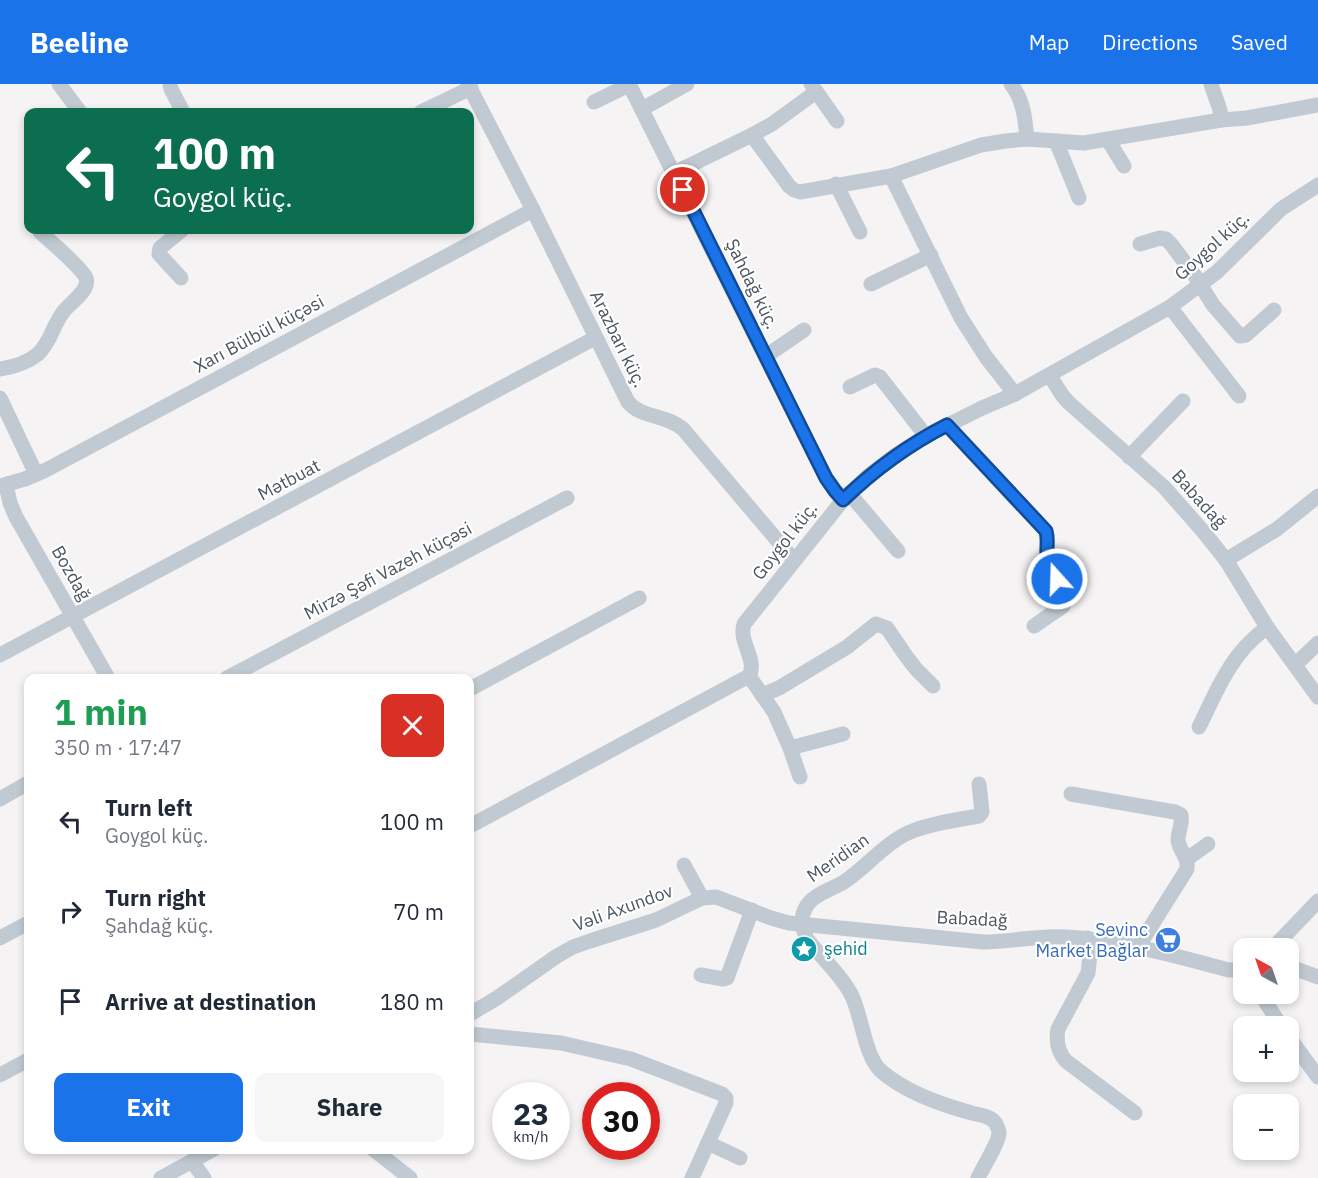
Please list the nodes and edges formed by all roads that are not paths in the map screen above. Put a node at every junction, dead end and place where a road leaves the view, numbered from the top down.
1 (59, 84) edge
2 (170, 84) edge
3 (629, 84) edge
4 (687, 84) edge
5 (1011, 84) edge
6 (1211, 84) edge
7 (469, 86) edge
8 (814, 88) edge
9 (594, 102) dead end
10 (1318, 105) edge
11 (77, 108) edge
12 (181, 108) edge
13 (428, 108) edge
14 (642, 109) junction
15 (837, 120) dead end
16 (1221, 120) junction
17 (752, 135) junction
18 (1027, 139) junction
19 (1108, 140) junction
20 (1056, 141) junction
21 (1124, 166) dead end
22 (674, 173) junction
23 (891, 176) junction
24 (836, 184) junction
25 (1318, 184) edge
26 (1079, 198) dead end
27 (533, 210) junction
28 (860, 232) dead end
29 (42, 234) edge
30 (177, 234) edge
31 (1140, 244) dead end
32 (931, 255) junction
33 (181, 278) dead end
34 (871, 284) dead end
35 (1200, 286) junction
36 (1170, 307) junction
37 (1274, 310) dead end
38 (804, 330) dead end
39 (596, 338) junction
40 (766, 356) junction
41 (0, 369) edge
42 (1050, 376) junction
43 (850, 387) dead end
44 (1015, 394) junction
45 (1239, 396) dead end
46 (0, 398) edge
47 (1183, 401) dead end
48 (947, 425) junction
49 (926, 436) junction
50 (1129, 457) junction
51 (36, 474) junction
52 (3, 485) edge
53 (1318, 496) edge
54 (846, 497) junction
55 (567, 498) dead end
56 (898, 551) dead end
57 (794, 560) junction
58 (1226, 561) junction
59 (639, 598) dead end
60 (74, 617) junction
61 (1034, 626) dead end
62 (1267, 627) junction
63 (1318, 643) edge
64 (0, 655) edge
65 (1295, 665) junction
66 (106, 674) edge
67 (235, 674) edge
68 (749, 676) junction
69 (474, 686) edge
70 (933, 686) dead end
71 (762, 695) junction
72 (1318, 697) edge
73 (1199, 727) dead end
74 (843, 734) dead end
75 (790, 748) junction
76 (800, 777) dead end
77 (979, 784) dead end
78 (24, 785) edge
79 (1071, 794) dead end
80 (0, 799) edge
81 (474, 824) edge
82 (1208, 844) dead end
83 (1187, 859) junction
84 (684, 866) dead end
85 (702, 898) junction
86 (1318, 901) edge
87 (752, 910) junction
88 (802, 924) junction
89 (24, 925) edge
90 (0, 938) edge
91 (1087, 938) junction
92 (1283, 938) edge
93 (1138, 947) junction
94 (1233, 970) edge
95 (1299, 970) edge
96 (701, 975) dead end
97 (1318, 977) edge
98 (474, 1012) edge
99 (474, 1034) edge
100 (1299, 1051) edge
101 (24, 1062) edge
102 (0, 1075) edge
103 (1318, 1077) edge
104 (1135, 1113) dead end
105 (708, 1143) junction
106 (205, 1154) edge
107 (379, 1154) edge
108 (740, 1158) dead end
109 (192, 1161) junction
110 (161, 1178) edge
111 (204, 1178) edge
112 (410, 1178) edge
113 (692, 1178) edge
114 (978, 1178) edge

1 - 11 street
2 - 12 street
3 - 9 street
3 - 14 street, Şahdağ küç.
4 - 14 street
5 - 18 street
6 - 16 street
7 - 13 street
7 - 27 street, Arazbarı küç.
8 - 15 street
8 - 17 street
10 - 16 street
14 - 22 street, Şahdağ küç.
16 - 19 street
17 - 22 street
17 - 24 street
18 - 20 street
18 - 23 street
19 - 20 street
19 - 21 street
20 - 26 street
22 - 40 street, Şahdağ küç.
23 - 24 street
23 - 32 street
24 - 28 street
25 - 35 street, Goygol küç.
27 - 39 street, Arazbarı küç.
27 - 51 street, Xarı Bülbül küçəsi
29 - 41 street
30 - 33 street
31 - 35 street
32 - 34 street
32 - 44 street
35 - 36 street, Goygol küç.
35 - 37 street
36 - 42 street, Goygol küç.
36 - 45 street
38 - 40 street
39 - 57 street, Arazbarı küç.
39 - 60 street, Mətbuat
40 - 54 street, Şahdağ küç.
42 - 44 street, Goygol küç.
42 - 50 street, Babadağ
43 - 49 street
44 - 48 street, Goygol küç.
46 - 51 street
47 - 50 street
48 - 49 street, Goygol küç.
48 - 61 street
49 - 54 street, Goygol küç.
50 - 58 street, Babadağ
51 - 52 street, Xarı Bülbül küçəsi
52 - 60 street, Bozdağ
53 - 58 street
54 - 56 street, Şahdağ küç.
54 - 57 street, Goygol küç.
55 - 67 street, Mirzə Şəfi Vazeh küçəsi
57 - 68 street, Goygol küç.
58 - 62 street, Babadağ
59 - 69 street
60 - 64 street, Mətbuat
60 - 66 street, Bozdağ
62 - 65 street, Babadağ
62 - 73 street
63 - 65 street
65 - 72 street, Babadağ
68 - 71 street
68 - 81 street
70 - 71 street
71 - 75 street
74 - 75 street
75 - 76 street
77 - 88 street, Meridian
78 - 80 street
79 - 83 street
82 - 83 street
83 - 93 street
84 - 85 street
85 - 87 street, Vəli Axundov
85 - 98 street, Vəli Axundov
86 - 92 street
87 - 88 street, Vəli Axundov
87 - 96 street
88 - 91 street, Babadağ
88 - 114 street
89 - 90 street
91 - 93 street, Babadağ
91 - 104 street
93 - 94 street, Babadağ
95 - 97 street
99 - 105 street
100 - 103 street
101 - 102 street
105 - 108 street
105 - 113 street
106 - 109 street
107 - 112 street
109 - 110 street
109 - 111 street

